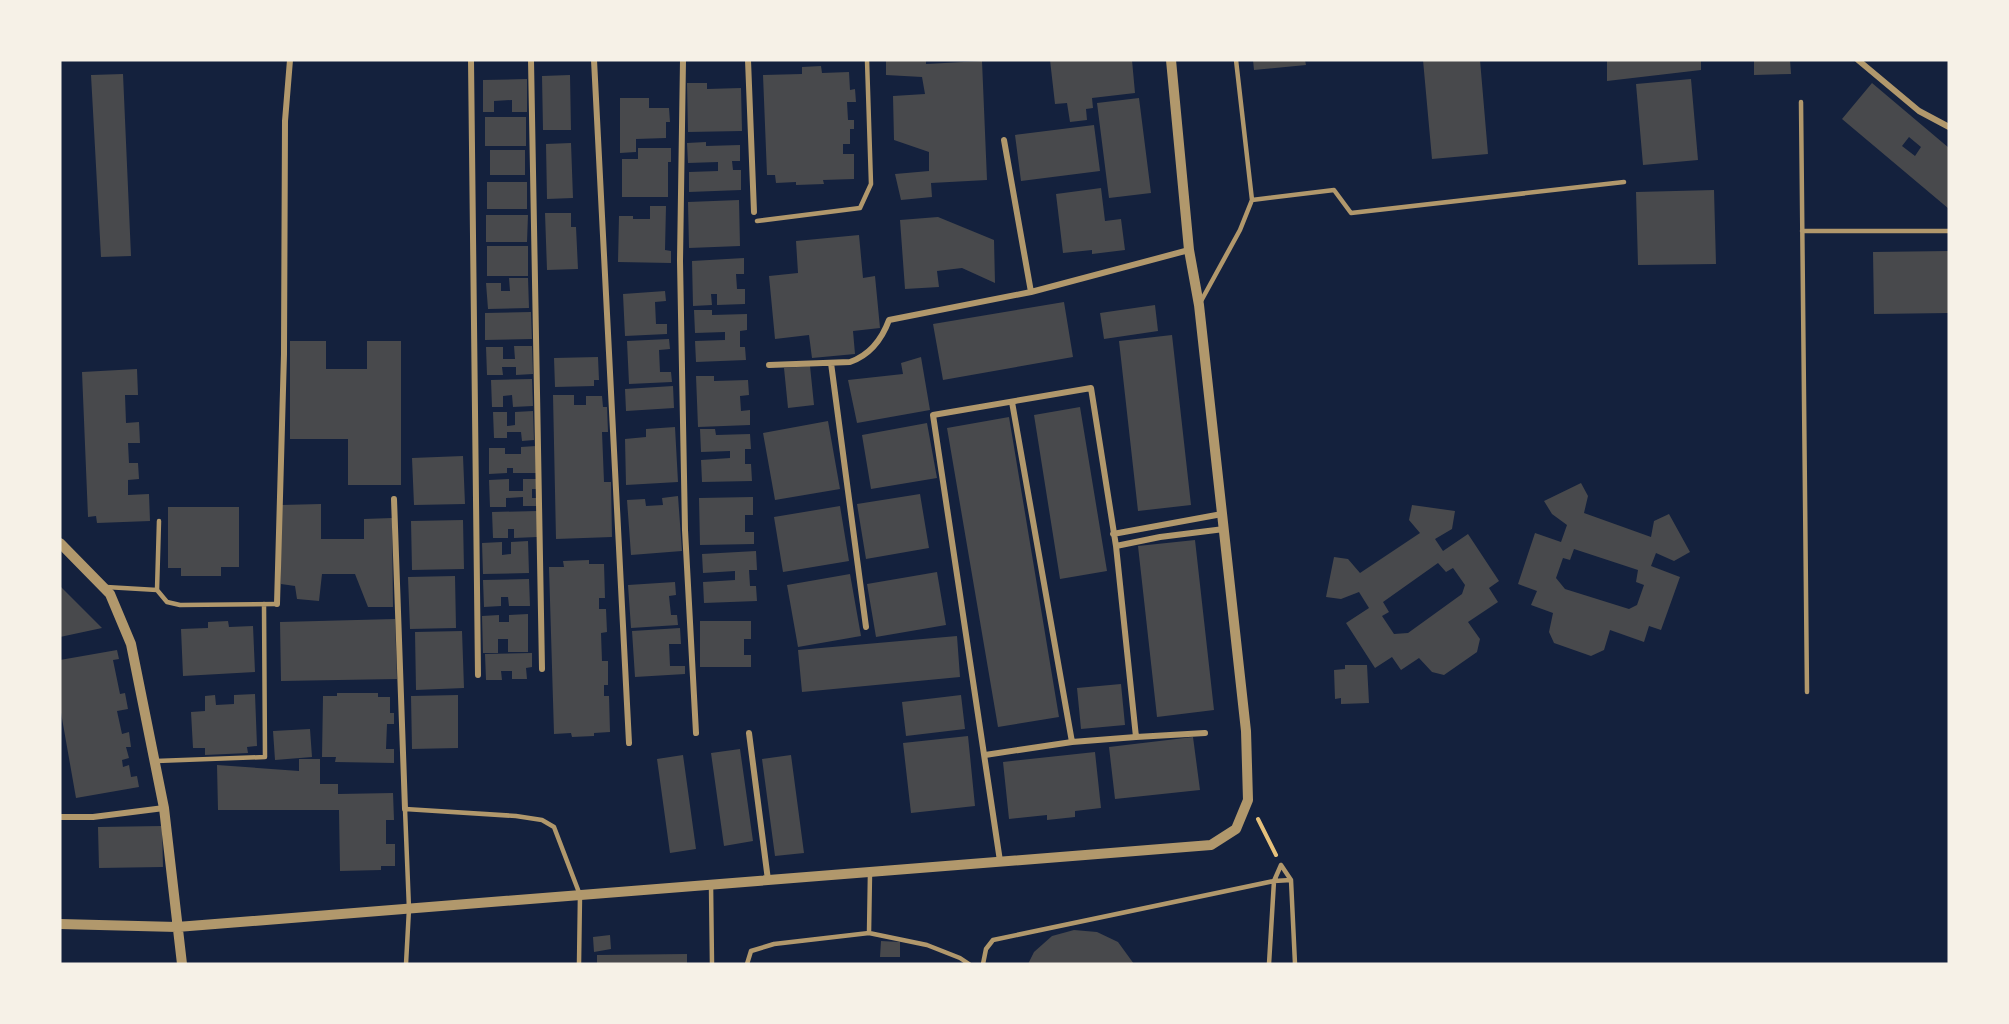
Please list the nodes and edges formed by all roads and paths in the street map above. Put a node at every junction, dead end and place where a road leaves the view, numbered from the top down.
1 (290, 60) edge
2 (471, 60) edge
3 (531, 60) edge
4 (594, 60) edge
5 (683, 60) edge
6 (748, 60) edge
7 (867, 60) edge
8 (1171, 60) edge
9 (1236, 60) edge
10 (1858, 60) edge
11 (1801, 102) dead end
12 (1949, 127) edge
13 (1004, 140) dead end
14 (1624, 182) dead end
15 (1252, 200) junction
16 (754, 212) dead end
17 (757, 221) dead end
18 (1802, 231) junction
19 (1949, 231) edge
20 (1189, 250) junction
21 (1031, 292) junction
22 (1198, 305) junction
23 (831, 363) junction
24 (769, 365) dead end
25 (1012, 402) junction
26 (394, 499) dead end
27 (1222, 514) junction
28 (159, 521) dead end
29 (1224, 529) junction
30 (1113, 534) junction
31 (60, 543) edge
32 (1116, 546) junction
33 (104, 587) junction
34 (158, 590) junction
35 (264, 604) junction
36 (277, 604) joint
37 (866, 627) dead end
38 (542, 669) dead end
39 (478, 675) dead end
40 (1807, 692) dead end
41 (696, 733) dead end
42 (749, 733) dead end
43 (1205, 733) dead end
44 (1136, 737) junction
45 (629, 742) dead end
46 (1072, 742) junction
47 (985, 755) junction
48 (155, 761) junction
49 (1248, 800) junction
50 (164, 808) junction
51 (405, 809) junction
52 (60, 817) edge
53 (999, 861) junction
54 (1281, 865) junction
55 (870, 872) junction
56 (768, 880) junction
57 (1274, 880) junction
58 (1291, 880) junction
59 (711, 885) junction
60 (580, 895) junction
61 (409, 909) junction
62 (60, 924) edge
63 (177, 927) junction
64 (869, 933) junction
65 (181, 963) edge
66 (406, 964) edge
67 (579, 964) edge
68 (712, 964) edge
69 (747, 964) edge
70 (969, 964) edge
71 (983, 964) edge
72 (1269, 964) edge
73 (1295, 964) edge

1 - 36 street
2 - 39 street
3 - 38 street
4 - 45 street
5 - 41 street
6 - 16 street
7 - 17 lane
8 - 20 street
9 - 15 lane
10 - 12 street
11 - 18 lane
13 - 21 street
14 - 15 lane
15 - 22 lane
18 - 19 lane
18 - 40 lane
20 - 21 street
20 - 22 street
21 - 23 street
22 - 27 street
23 - 24 street
23 - 37 street
25 - 30 street
25 - 46 street
25 - 47 street
26 - 51 street
27 - 29 street
27 - 30 street
28 - 34 lane
29 - 32 street
29 - 49 street
30 - 32 street
31 - 33 street
32 - 44 street
33 - 34 lane
33 - 48 street
34 - 35 lane
35 - 36 lane
35 - 48 lane
42 - 56 street
43 - 44 street
44 - 46 street
46 - 47 street
47 - 53 street
48 - 50 street
49 - 53 street
49 - 54 path
50 - 52 street
50 - 63 street
51 - 60 lane
51 - 61 lane
53 - 55 street
54 - 57 lane
54 - 58 lane
55 - 56 street
55 - 64 lane
56 - 59 street
57 - 58 lane
57 - 71 lane
57 - 72 lane
58 - 73 lane
59 - 60 street
59 - 68 lane
60 - 61 street
60 - 67 lane
61 - 63 street
61 - 66 lane
62 - 63 street
63 - 65 street
64 - 69 lane
64 - 70 lane

